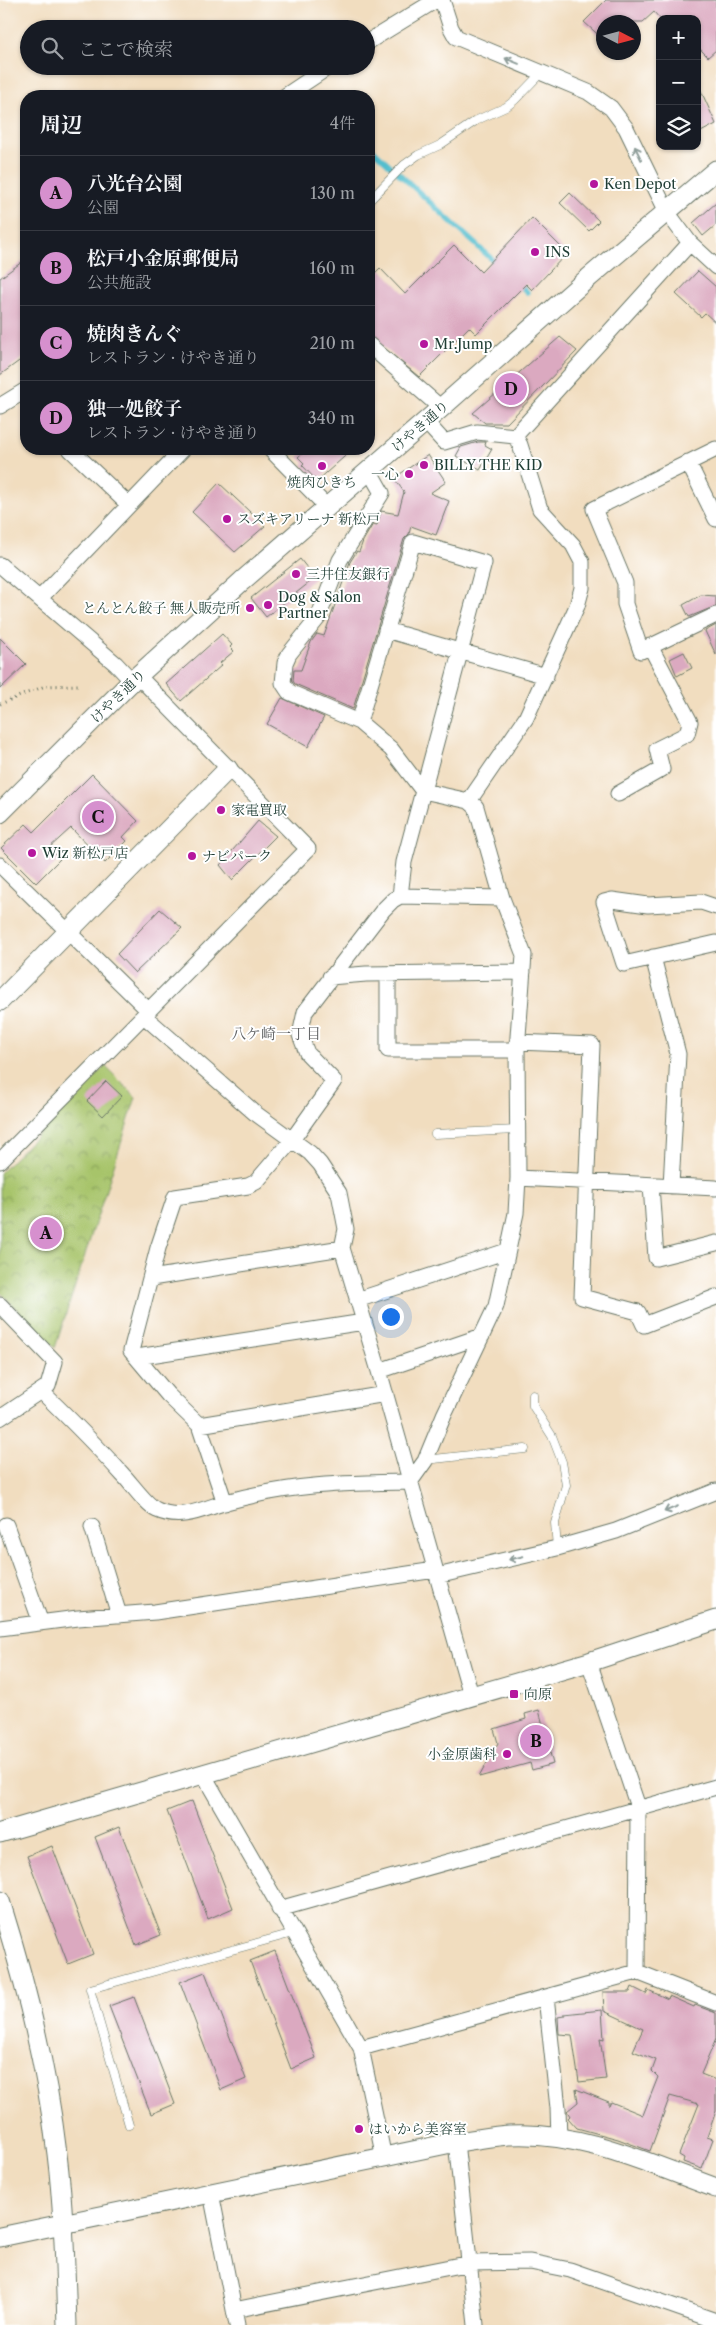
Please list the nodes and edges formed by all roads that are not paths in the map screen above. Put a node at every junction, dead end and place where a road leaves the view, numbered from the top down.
1 (436, 0) edge
2 (442, 0) edge
3 (375, 37) edge
4 (541, 73) junction
5 (316, 75) edge
6 (294, 90) edge
7 (716, 170) edge
8 (375, 194) edge
9 (667, 212) junction
10 (690, 243) junction
11 (716, 268) edge
12 (375, 350) edge
13 (20, 398) edge
14 (0, 406) edge
15 (441, 408) junction
16 (425, 421) junction
17 (515, 436) junction
18 (716, 449) edge
19 (76, 455) edge
20 (177, 455) edge
21 (276, 455) edge
22 (688, 462) junction
23 (369, 470) junction
24 (129, 505) junction
25 (327, 507) junction
26 (716, 518) edge
27 (0, 565) edge
28 (40, 598) junction
29 (716, 615) edge
30 (386, 630) junction
31 (650, 646) junction
32 (459, 652) junction
33 (546, 676) junction
34 (135, 679) junction
35 (359, 722) junction
36 (228, 769) junction
37 (422, 791) junction
38 (618, 794) dead end
39 (469, 801) junction
40 (0, 813) edge
41 (0, 865) edge
42 (400, 896) junction
43 (502, 898) junction
44 (716, 908) edge
45 (69, 932) junction
46 (716, 943) edge
47 (653, 957) junction
48 (523, 972) junction
49 (388, 975) junction
50 (330, 977) junction
51 (0, 1001) edge
52 (146, 1014) junction
53 (517, 1046) junction
54 (518, 1130) junction
55 (435, 1134) dead end
56 (292, 1140) junction
57 (0, 1161) edge
58 (518, 1178) junction
59 (586, 1181) junction
60 (651, 1185) junction
61 (671, 1186) junction
62 (716, 1188) edge
63 (716, 1244) edge
64 (342, 1248) junction
65 (507, 1251) junction
66 (151, 1278) junction
67 (716, 1297) edge
68 (357, 1300) junction
69 (0, 1305) edge
70 (364, 1322) junction
71 (482, 1336) junction
72 (136, 1357) junction
73 (379, 1371) junction
74 (41, 1390) junction
75 (386, 1394) junction
76 (533, 1395) dead end
77 (0, 1418) edge
78 (199, 1426) junction
79 (525, 1449) dead end
80 (425, 1460) junction
81 (410, 1482) junction
82 (716, 1491) edge
83 (225, 1503) junction
84 (6, 1525) dead end
85 (92, 1527) dead end
86 (557, 1548) junction
87 (436, 1573) junction
88 (119, 1614) junction
89 (716, 1620) edge
90 (40, 1623) junction
91 (0, 1628) edge
92 (589, 1662) junction
93 (471, 1695) junction
94 (203, 1774) junction
95 (716, 1787) edge
96 (638, 1807) junction
97 (0, 1832) edge
98 (0, 1902) edge
99 (279, 1909) junction
100 (293, 1933) junction
101 (637, 1972) junction
102 (546, 1997) junction
103 (716, 2003) edge
104 (361, 2048) junction
105 (129, 2124) dead end
106 (559, 2138) junction
107 (456, 2142) junction
108 (384, 2158) junction
109 (716, 2188) edge
110 (211, 2193) junction
111 (63, 2224) junction
112 (0, 2237) edge
113 (470, 2262) junction
114 (235, 2318) edge
115 (716, 2321) edge
116 (67, 2325) edge
117 (476, 2325) edge

1 - 3 street
4 -> 2 street
4 - 8 lane
9 -> 4 street
5 - 6 street
7 - 9 street, けやき通り
9 - 10 street
9 - 15 street, けやき通り
10 - 11 street
10 - 17 street
12 - 15 street
13 - 14 street
15 - 16 street, けやき通り
16 - 17 street
16 - 23 street, けやき通り
17 - 33 street
18 - 22 street
19 - 24 street
20 - 24 street
21 - 25 street
22 - 26 street
22 - 31 street
23 - 25 street, けやき通り
23 - 35 street
24 - 28 street
25 - 34 street, けやき通り
27 - 28 street
28 - 34 street
29 - 31 street
30 - 32 street
30 - 32 street
30 - 35 street
31 - 38 street
32 - 33 street
32 - 37 street
33 - 39 street
34 - 36 street
34 - 40 street, けやき通り
35 - 37 street
36 - 45 street
36 - 52 street
37 - 39 street
37 - 42 street
39 - 43 street
41 - 45 street
42 - 43 street
42 - 50 street
43 - 48 street
44 - 47 street
45 - 51 street
45 - 52 street
46 - 47 street
47 - 61 street
48 - 49 street
48 - 53 street
49 - 50 street
49 - 53 street
50 - 56 street
52 - 56 street
52 - 57 street
53 - 54 street
53 - 59 street
54 - 55 lane
54 - 58 street
56 - 64 street
56 - 66 street
58 - 59 street
58 - 65 street
59 - 60 street
59 - 67 street
60 - 61 street
60 - 63 street
61 - 62 street
64 - 66 street
64 - 68 street
65 - 68 street
65 - 71 street
66 - 72 street
68 - 70 street
69 - 74 street
70 - 72 street
70 - 73 street
71 - 73 street
71 - 80 street
72 - 78 street
73 - 75 street
74 - 77 street
74 - 83 street
75 - 78 street
75 - 81 street
76 - 86 lane
78 - 83 street
79 - 80 lane
80 - 81 street
81 - 83 street
81 - 87 street
82 -> 86 street
84 - 90 street
85 - 88 street
86 -> 87 street
87 - 88 street
87 - 93 street
88 - 90 street
89 - 92 street
90 - 91 street
92 - 93 street
92 - 96 street
93 - 94 street
94 - 97 street
94 - 99 street
95 - 96 street
96 - 99 street
96 - 101 street
98 - 111 street
99 - 100 street
100 - 104 street
100 - 105 lane
101 - 102 street
101 - 103 street
102 - 104 street
102 - 106 street
104 - 108 street
106 - 107 street
106 - 109 street
107 - 108 street
107 - 113 street
108 - 110 street
110 - 111 street
110 - 114 street
111 - 112 street
111 - 116 street
113 - 114 street
113 - 115 street
113 - 117 street

